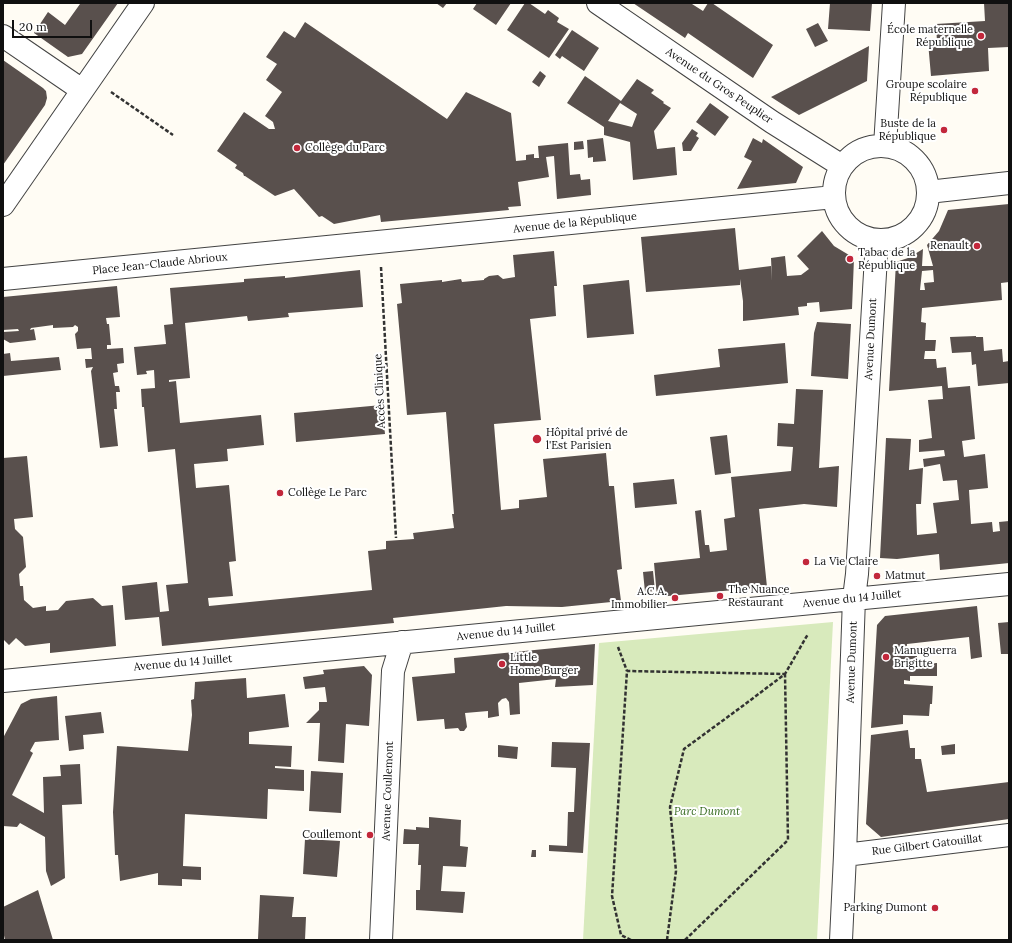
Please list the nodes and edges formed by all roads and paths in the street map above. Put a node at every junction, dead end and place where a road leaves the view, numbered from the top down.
1 (143, 3) edge
2 (598, 3) edge
3 (894, 3) edge
4 (3, 36) edge
5 (86, 84) junction
6 (173, 135) dead end
7 (884, 146) junction
8 (842, 166) junction
9 (1009, 183) edge
10 (928, 192) junction
11 (834, 197) junction
12 (3, 205) edge
13 (878, 240) junction
14 (380, 243) junction
15 (317, 249) joint
16 (3, 279) edge
17 (396, 538) dead end
18 (1009, 584) edge
19 (854, 598) junction
20 (808, 634) dead end
21 (402, 642) junction
22 (785, 674) junction
23 (3, 681) edge
24 (1009, 835) edge
25 (845, 855) junction
26 (382, 940) edge
27 (630, 940) edge
28 (667, 940) edge
29 (685, 940) edge
30 (841, 940) edge

1 - 5 street
2 - 8 street, Avenue du Gros Peuplier
3 - 7 street
4 - 5 street
5 - 6 path
5 - 12 street
7 - 8 street
7 - 10 street
8 - 11 street
9 - 10 street
10 - 13 street
11 - 13 street
11 - 14 street, Avenue de la République
13 - 19 street, Avenue Dumont
14 - 15 street, Avenue de la République
14 - 17 path, Accès Clinique
15 - 16 street, Place Jean-Claude Abrioux
18 - 19 street, Avenue du 14 Juillet
19 - 21 street, Avenue du 14 Juillet
19 - 25 street, Avenue Dumont
20 - 22 path
21 - 23 street, Avenue du 14 Juillet
21 - 26 street, Avenue Coullemont
22 - 27 path
22 - 28 path
22 - 29 path
24 - 25 street, Rue Gilbert Gatouillat
25 - 30 street, Avenue Dumont

